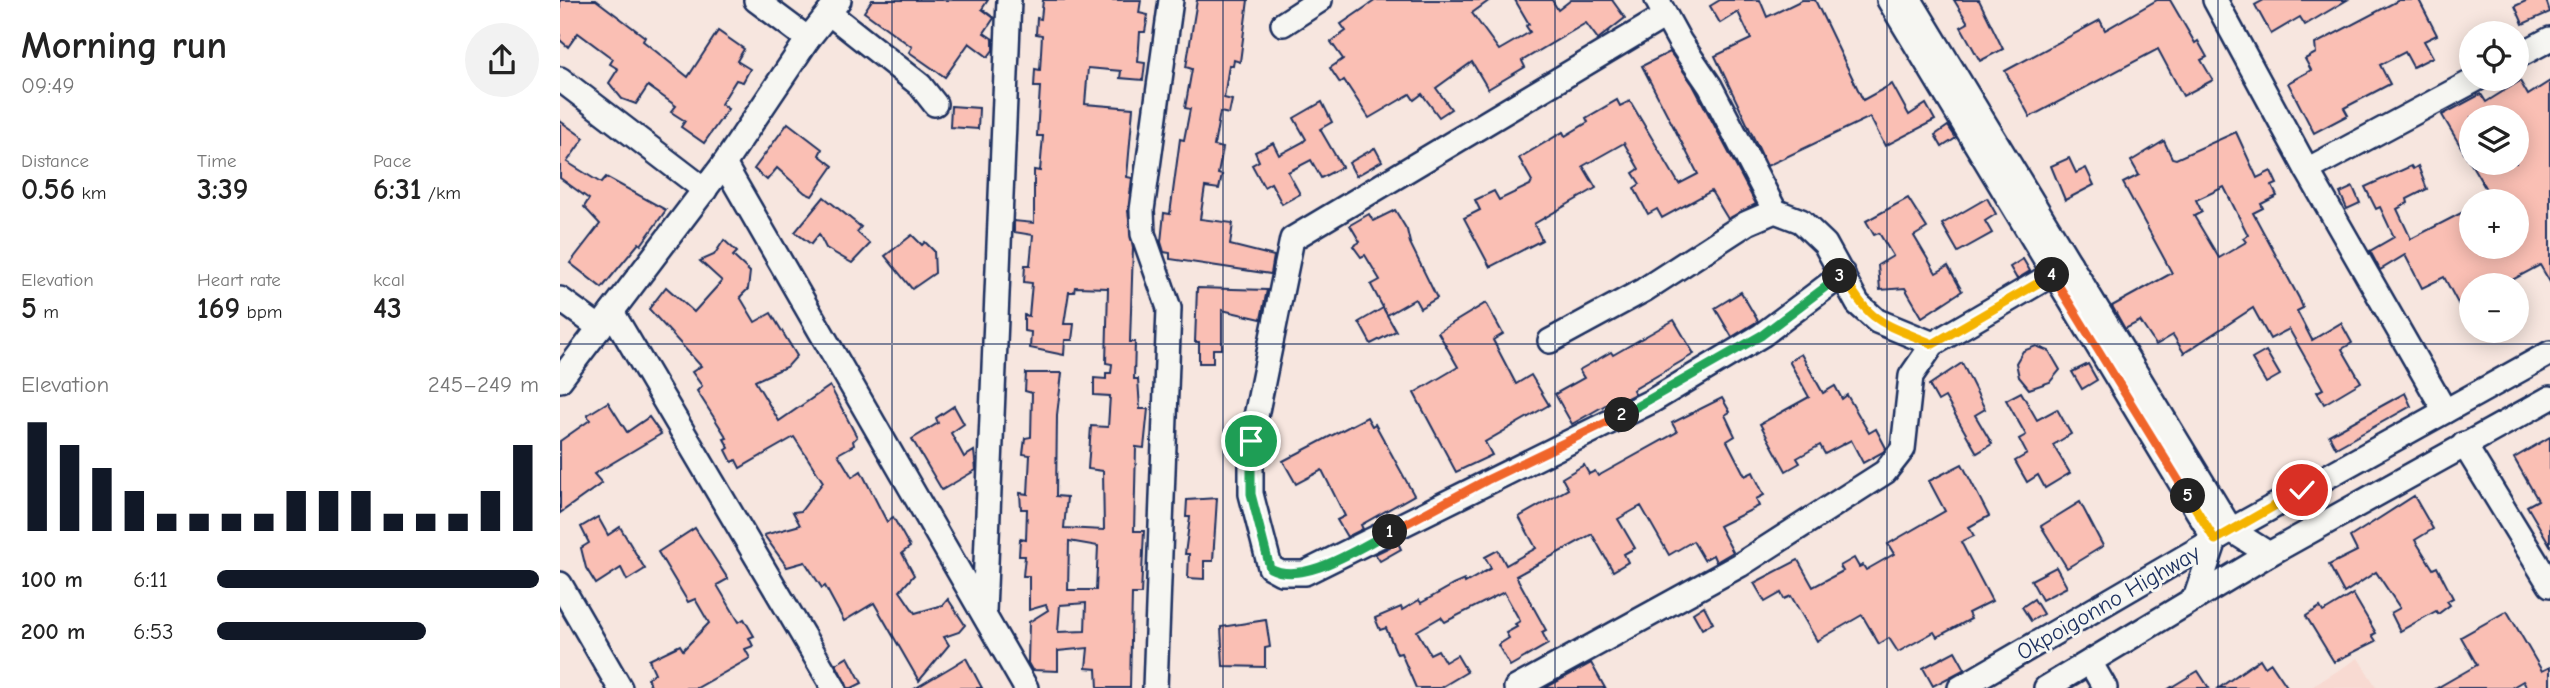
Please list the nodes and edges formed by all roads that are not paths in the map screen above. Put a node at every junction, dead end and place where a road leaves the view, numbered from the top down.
1 (756, 0) edge
2 (1009, 0) edge
3 (1171, 0) edge
4 (1320, 0) edge
5 (1889, 0) edge
6 (1910, 0) edge
7 (2215, 0) edge
8 (834, 6) edge
9 (1661, 8) edge
10 (1283, 24) dead end
11 (808, 39) junction
12 (2550, 39) edge
13 (2529, 50) edge
14 (560, 79) edge
15 (2459, 89) edge
16 (935, 104) dead end
17 (724, 164) junction
18 (2307, 170) junction
19 (705, 190) junction
20 (1775, 211) junction
21 (2061, 270) junction
22 (1843, 274) junction
23 (560, 299) edge
24 (606, 320) junction
25 (1550, 341) dead end
26 (1933, 344) junction
27 (2550, 353) edge
28 (560, 380) edge
29 (2550, 398) edge
30 (2445, 411) junction
31 (2464, 444) junction
32 (2223, 535) junction
33 (2269, 554) junction
34 (560, 584) edge
35 (2550, 585) edge
36 (2195, 599) junction
37 (984, 612) junction
38 (2090, 662) junction
39 (620, 688) edge
40 (834, 688) edge
41 (1026, 688) edge
42 (1155, 688) edge
43 (1516, 688) edge
44 (1960, 688) edge
45 (2046, 688) edge
46 (2105, 688) edge

1 - 11 street
2 - 37 street
3 - 42 street
4 - 10 street
5 - 21 street
6 - 21 street
7 - 18 street
8 - 11 street
8 - 16 street
9 - 20 street
9 - 22 street
11 - 17 street
12 - 13 street
14 - 19 street
15 - 18 street
17 - 19 street
17 - 37 street
18 - 30 street
19 - 24 street
20 - 22 street
20 - 25 street
21 - 26 street
21 - 32 street
22 - 26 street
23 - 24 street
24 - 28 street
24 - 40 street
26 - 43 street
27 - 30 street, Okpoigonno Highway
29 - 31 street, Okpoigonno Highway
30 - 32 street, Okpoigonno Highway
31 - 33 street, Okpoigonno Highway
31 - 35 street
32 - 33 street
32 - 36 street
32 - 44 street, Okpoigonno Highway
33 - 36 street, Okpoigonno Highway
34 - 39 street
36 - 38 street, Okpoigonno Highway
37 - 41 street
38 - 45 street, Okpoigonno Highway
38 - 46 street

